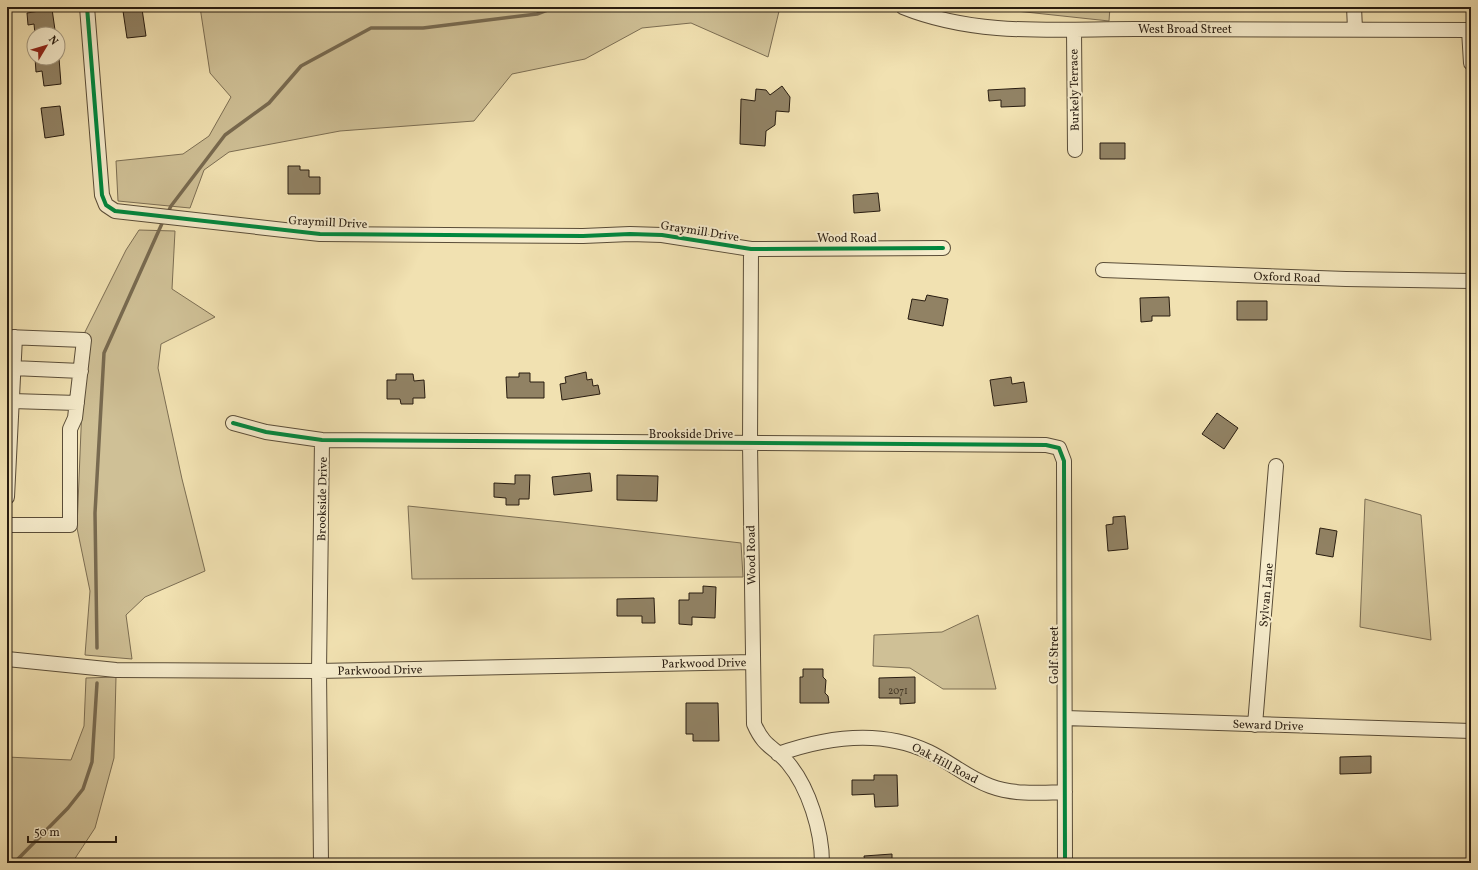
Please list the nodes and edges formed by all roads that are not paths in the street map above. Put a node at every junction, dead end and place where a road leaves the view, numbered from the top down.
1 (87, 7) edge
2 (903, 7) edge
3 (1354, 7) edge
4 (1355, 29) junction
5 (1074, 30) junction
6 (1470, 30) edge
7 (1471, 63) edge
8 (1075, 150) dead end
9 (943, 248) dead end
10 (751, 249) junction
11 (1103, 270) dead end
12 (1471, 281) edge
13 (11, 337) edge
14 (13, 368) junction
15 (81, 371) junction
16 (12, 401) junction
17 (77, 403) junction
18 (233, 423) dead end
19 (322, 440) junction
20 (750, 444) junction
21 (1059, 448) joint
22 (1276, 466) dead end
23 (7, 497) edge
24 (7, 525) edge
25 (7, 659) edge
26 (753, 662) junction
27 (319, 671) junction
28 (1065, 718) junction
29 (1255, 725) junction
30 (1471, 731) edge
31 (778, 754) junction
32 (1065, 792) junction
33 (321, 863) edge
34 (822, 863) edge
35 (1066, 863) edge

1 - 10 street, Graymill Drive
2 - 5 street, West Broad Street
3 - 4 street
4 - 5 street, West Broad Street
4 - 6 street, West Broad Street
5 - 8 street, Burkely Terrace
6 - 7 street
9 - 10 street, Wood Road
10 - 20 street, Wood Road
11 - 12 street, Oxford Road
13 - 14 street
13 - 15 street
14 - 15 street
14 - 16 street
15 - 17 street
16 - 17 street
16 - 23 street
17 - 24 street
18 - 19 street
19 - 20 street, Brookside Drive
19 - 27 street, Brookside Drive
20 - 21 street, Brookside Drive
20 - 26 street, Wood Road
21 - 28 street, Golf Street
22 - 29 street, Sylvan Lane
25 - 27 street, Parkwood Drive
26 - 27 street, Parkwood Drive
26 - 31 street, Wood Road
27 - 33 street, Brookside Drive
28 - 29 street, Seward Drive
28 - 32 street, Golf Street
29 - 30 street, Seward Drive
31 - 32 street, Oak Hill Road
31 - 34 street, Wood Road
32 - 35 street, Golf Street

